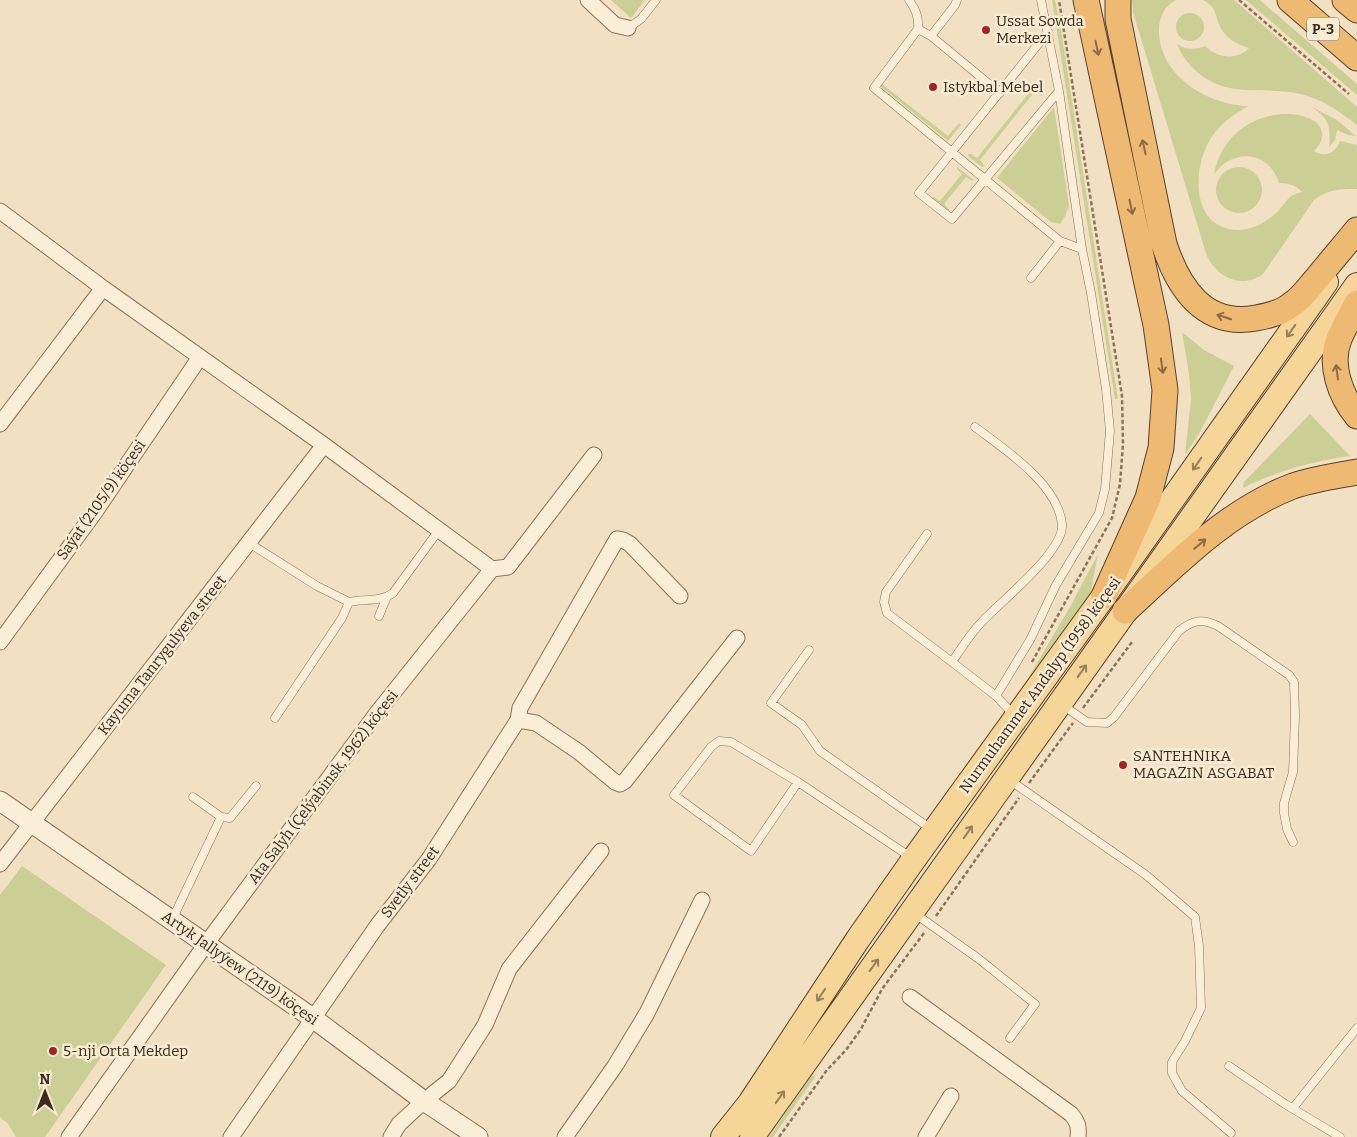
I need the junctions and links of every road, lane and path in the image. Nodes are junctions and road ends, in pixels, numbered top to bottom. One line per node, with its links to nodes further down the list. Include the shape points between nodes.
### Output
1 (588, 0): 14 (street, via 615,25)
2 (656, 0): 14 (lane, via 641,19)
3 (909, 0): 16 (lane, via 919,20)
4 (957, 0): 18 (lane)
5 (1041, 0): 17 (lane)
6 (1059, 0): 55 (path, via 1122,396 1124,444 1112,518)
7 (1086, 0): 45 (highway, one-way to 45, via 1156,325 1165,390 1161,448 1148,498)
8 (1118, 0): 26 (highway, one-way to 8, via 1300,299 1281,312 1235,320 1214,314 1192,298 1178,278 1164,244 1118,20)
9 (1239, 0): 22 (path)
10 (1269, 0): 15 (highway, via 1287,16)
11 (1290, 0): 15 (highway, P-3)
12 (1345, 0): 13 (highway, P-3)
13 (1357, 10)
14 (628, 28)
15 (1321, 28): 19 (highway, P-3)
16 (918, 29): 18 (lane); 23 (lane, via 874,88)
17 (1048, 32): 20 (lane); 21 (lane)
18 (930, 36): 21 (lane)
19 (1357, 58)
20 (1059, 91): 24 (lane); 28 (lane)
21 (1000, 93): 23 (lane)
22 (1349, 94)
23 (953, 151): 24 (lane); 24 (lane, via 919,193 952,219)
24 (985, 178): 27 (lane)
25 (0, 211): 31 (street)
26 (1357, 231): 45 (main road, Nurmuhammet Andalyp (1958) köçesi, one-way to 45, via 1330,276)
27 (1060, 240): 28 (lane); 29 (lane)
28 (1082, 249): 56 (lane, via 1106,389 1110,431 1105,489 1099,513)
29 (1031, 278)
30 (1357, 285): 48 (main road, Nurmuhammet Andalyp (1958) köçesi)
31 (103, 288): 33 (street); 35 (street)
32 (1357, 303): 34 (highway, one-way to 32, via 1338,380 1336,353 1339,339)
33 (200, 357): 37 (street); 51 (street, Saýat (2105/9) köçesi)
34 (1357, 416)
35 (0, 424)
36 (974, 427): 54 (lane, via 1022,462 1049,492 1060,513 1062,530 1038,569 978,626)
37 (324, 445): 40 (street); 42 (street, Kayuma Tanrygulyeva street)
38 (594, 455): 43 (street, Ata Salyh (Çelýabinsk, 1962) köçesi, via 508,567)
39 (1357, 472): 48 (highway, one-way to 39, via 1235,516 1294,486)
40 (440, 530): 43 (street); 46 (lane)
41 (927, 534): 54 (lane, via 886,592 884,602 887,613)
42 (249, 542): 47 (lane); 67 (street, Kayuma Tanrygulyeva street)
43 (492, 569): 76 (street, Ata Salyh (Çelýabinsk, 1962) köçesi, via 371,721)
44 (680, 596): 60 (street, Svetly street, via 630,544 617,539 520,708)
45 (1104, 596): 58 (main road, Nurmuhammet Andalyp (1958) köçesi)
46 (386, 599): 47 (lane); 49 (lane)
47 (349, 602): 59 (lane, via 342,618)
48 (1125, 611): 57 (main road, Nurmuhammet Andalyp (1958) köçesi, one-way to 48)
49 (379, 616)
50 (737, 638): 60 (street, via 620,784 536,723)
51 (0, 642)
52 (1132, 642): 57 (path)
53 (809, 650): 68 (lane, via 771,703 802,725 820,751)
54 (952, 662): 56 (lane)
55 (1031, 665)
56 (996, 696): 58 (lane)
57 (1068, 709): 62 (main road, Nurmuhammet Andalyp (1958) köçesi); 62 (path); 69 (lane, via 1087,722 1107,723 1179,631 1190,622 1201,620 1218,626 1289,675 1294,682 1293,772 1284,803 1286,829)
58 (1016, 717): 68 (main road, Nurmuhammet Andalyp (1958) köçesi)
59 (275, 718)
60 (518, 720): 78 (street, Svetly street, via 429,859 377,926)
61 (798, 782): 61 (lane, via 731,742 719,741 674,795 751,851); 71 (lane)
62 (1015, 784): 74 (main road, Nurmuhammet Andalyp (1958) köçesi, one-way to 62); 74 (path); 86 (lane, via 1146,875 1195,917 1201,1008 1172,1062 1172,1073 1182,1091)
63 (256, 786): 66 (lane, via 230,818)
64 (193, 797): 66 (lane)
65 (0, 801): 67 (street, Artyk Jallyýew (2119) köçesi)
66 (221, 818): 75 (lane)
67 (32, 823): 72 (street, Kayuma Tanrygulyeva street); 75 (street, Artyk Jallyýew (2119) köçesi)
68 (935, 831): 71 (main road, Nurmuhammet Andalyp (1958) köçesi)
69 (1293, 842)
70 (601, 851): 83 (street, via 509,969 485,1025 449,1081)
71 (914, 860): 92 (main road, Nurmuhammet Andalyp (1958) köçesi, one-way to 92, via 750,1103)
72 (0, 864)
73 (702, 900): 91 (street, via 647,1013 615,1066)
74 (922, 918): 80 (lane, via 1036,1004); 93 (main road, Nurmuhammet Andalyp (1958) köçesi, one-way to 74); 94 (path, via 861,1029)
75 (172, 920): 76 (street, Artyk Jallyýew (2119) köçesi)
76 (206, 944): 78 (street, Artyk Jallyýew (2119) köçesi); 87 (street, Ata Salyh (Çelýabinsk, 1962) köçesi)
77 (910, 997): 85 (street, via 1071,1114 1077,1121)
78 (314, 1019): 83 (street, Artyk Jallyýew (2119) köçesi); 88 (street, Svetly street)
79 (1357, 1028): 84 (lane)
80 (1010, 1038)
81 (1229, 1066): 84 (lane)
82 (951, 1096): 95 (street)
83 (424, 1101): 89 (street, via 399,1124); 90 (street, Artyk Jallyýew (2119) köçesi)
84 (1293, 1108): 96 (lane)
85 (1079, 1133)
86 (1231, 1133)
87 (69, 1137)
88 (231, 1137)
89 (391, 1137)
90 (478, 1137)
91 (565, 1137)
92 (723, 1137)
93 (752, 1137)
94 (779, 1137)
95 (926, 1137)
96 (1340, 1137)

